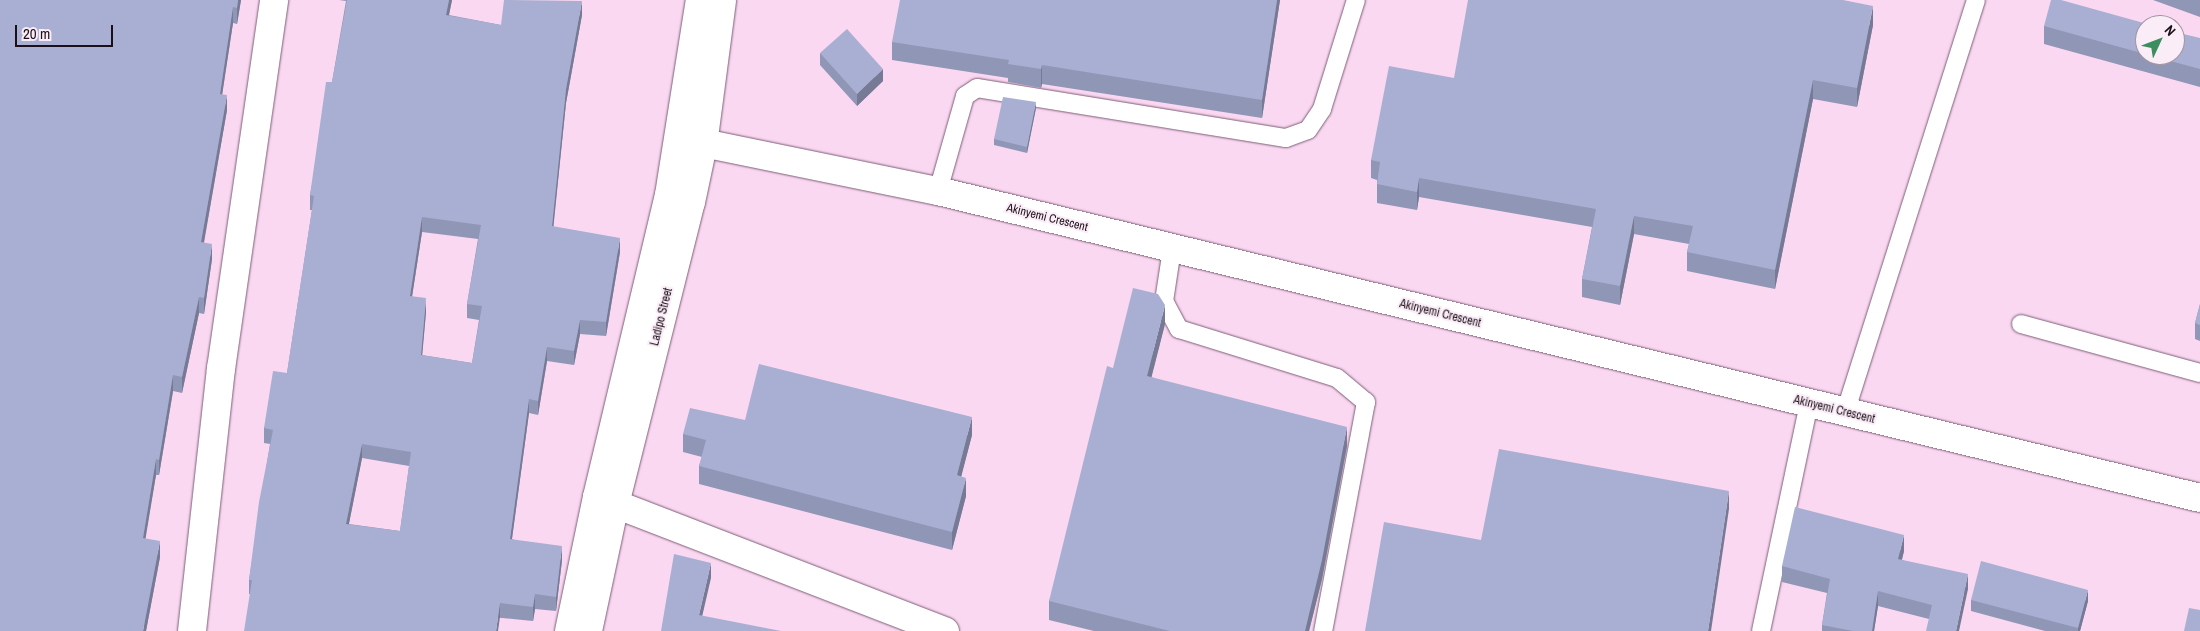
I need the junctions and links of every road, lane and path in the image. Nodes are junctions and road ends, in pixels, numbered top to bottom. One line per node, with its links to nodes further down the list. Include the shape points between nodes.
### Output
1 (274, 0): 15 (street, via 221,369)
2 (700, 0): 6 (street, Ladipo Street)
3 (722, 0): 6 (street, Ladipo Street)
4 (1356, 0): 7 (lane, via 1322,109 1308,130 1286,138 977,88 965,96)
5 (1976, 0): 12 (lane)
6 (691, 142): 7 (street, Akinyemi Crescent); 14 (street, Ladipo Street, via 669,195)
7 (938, 191): 8 (street, Akinyemi Crescent)
8 (1172, 249): 11 (street, Akinyemi Crescent); 19 (lane, via 1164,301 1179,329 1337,378 1366,402)
9 (2021, 324): 10 (lane)
10 (2200, 373)
11 (1809, 404): 12 (street, Akinyemi Crescent); 20 (lane)
12 (1845, 413): 13 (street, Akinyemi Crescent)
13 (2200, 498)
14 (606, 501): 16 (street, Ladipo Street); 17 (street, Ladipo Street); 18 (street)
15 (192, 631)
16 (569, 631)
17 (588, 631)
18 (944, 631)
19 (1323, 631)
20 (1761, 631)

